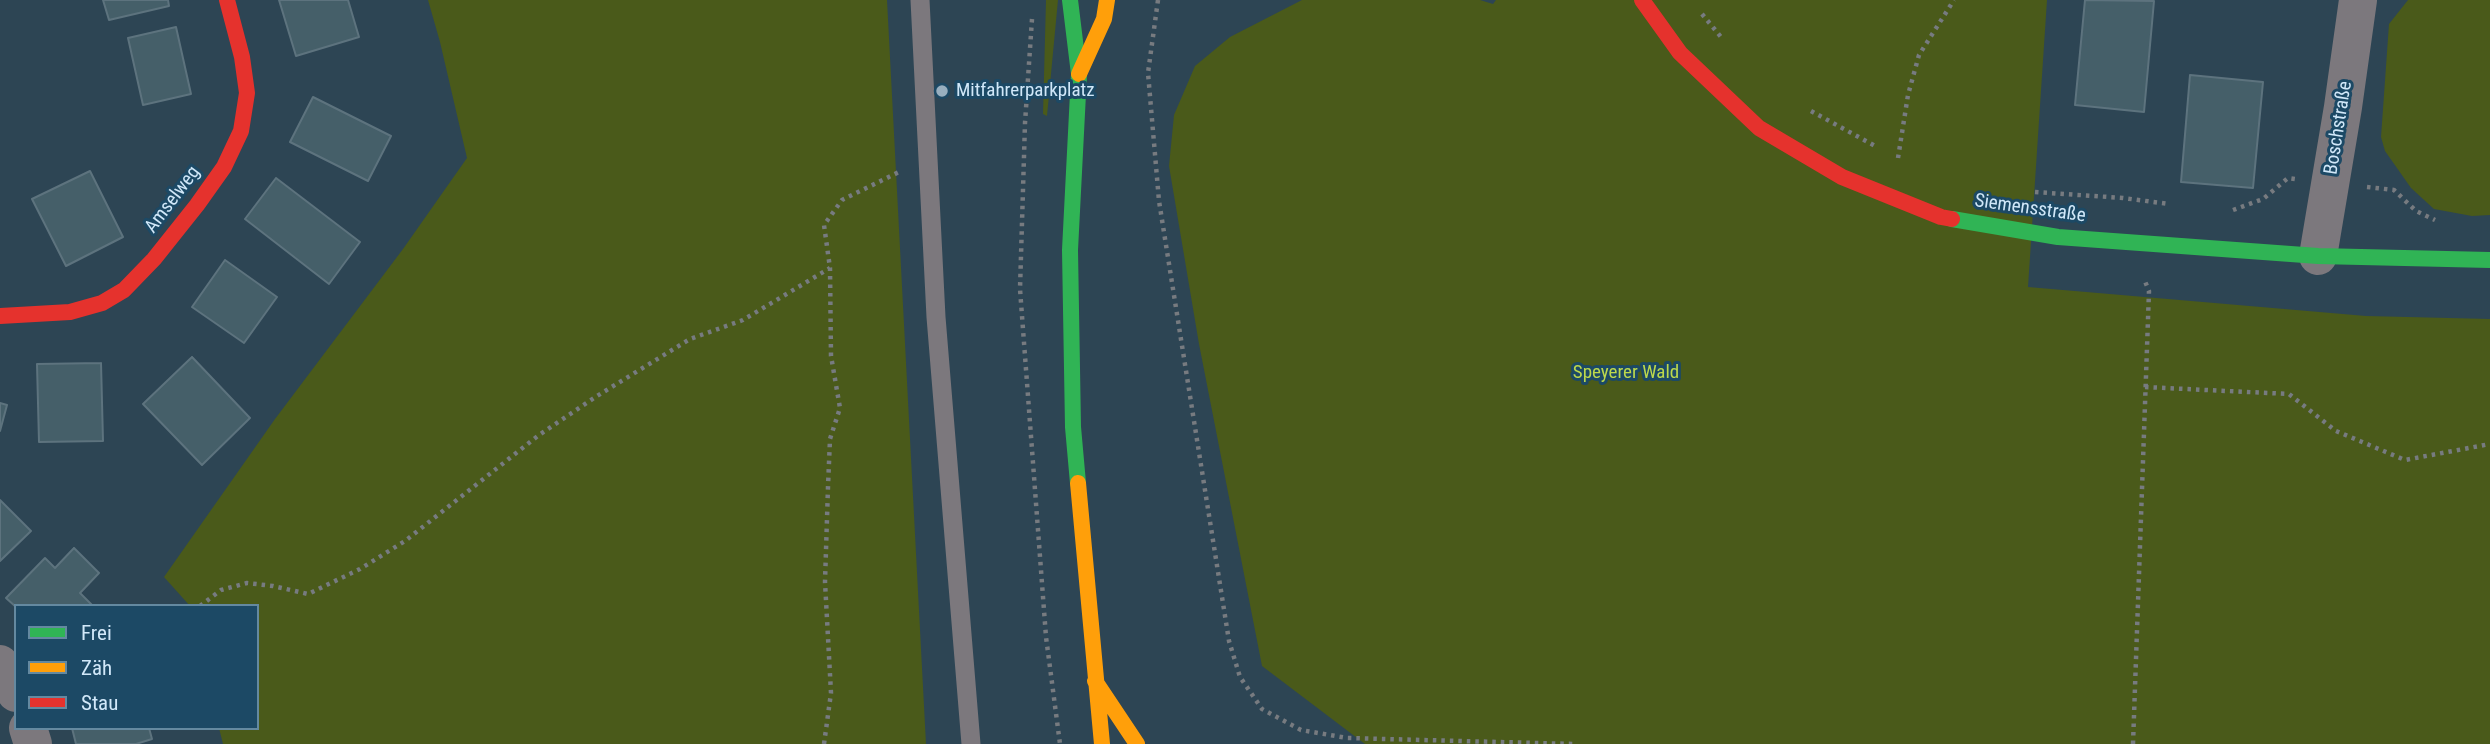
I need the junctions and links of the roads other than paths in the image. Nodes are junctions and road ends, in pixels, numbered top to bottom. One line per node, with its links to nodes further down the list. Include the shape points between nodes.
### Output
1 (227, 0): 10 (main road, Amselweg, via 247,93 241,131 198,205 124,290 102,303 70,312)
2 (920, 0): 14 (lane, via 936,317)
3 (1070, 0): 7 (main road)
4 (1107, 0): 7 (main road, via 1104,19)
5 (1642, 0): 8 (main road, Siemensstraße, via 1680,53 1759,128 1842,177 1941,217 2058,237)
6 (2358, 0): 8 (street, Boschstraße)
7 (1079, 74): 12 (main road, via 1070,250 1073,427)
8 (2318, 256): 9 (main road, Siemensstraße)
9 (2490, 260)
10 (0, 316)
11 (0, 664): 13 (street)
12 (1095, 681): 15 (main road); 16 (main road)
13 (14, 689)
14 (971, 744)
15 (1102, 744)
16 (1137, 744)

